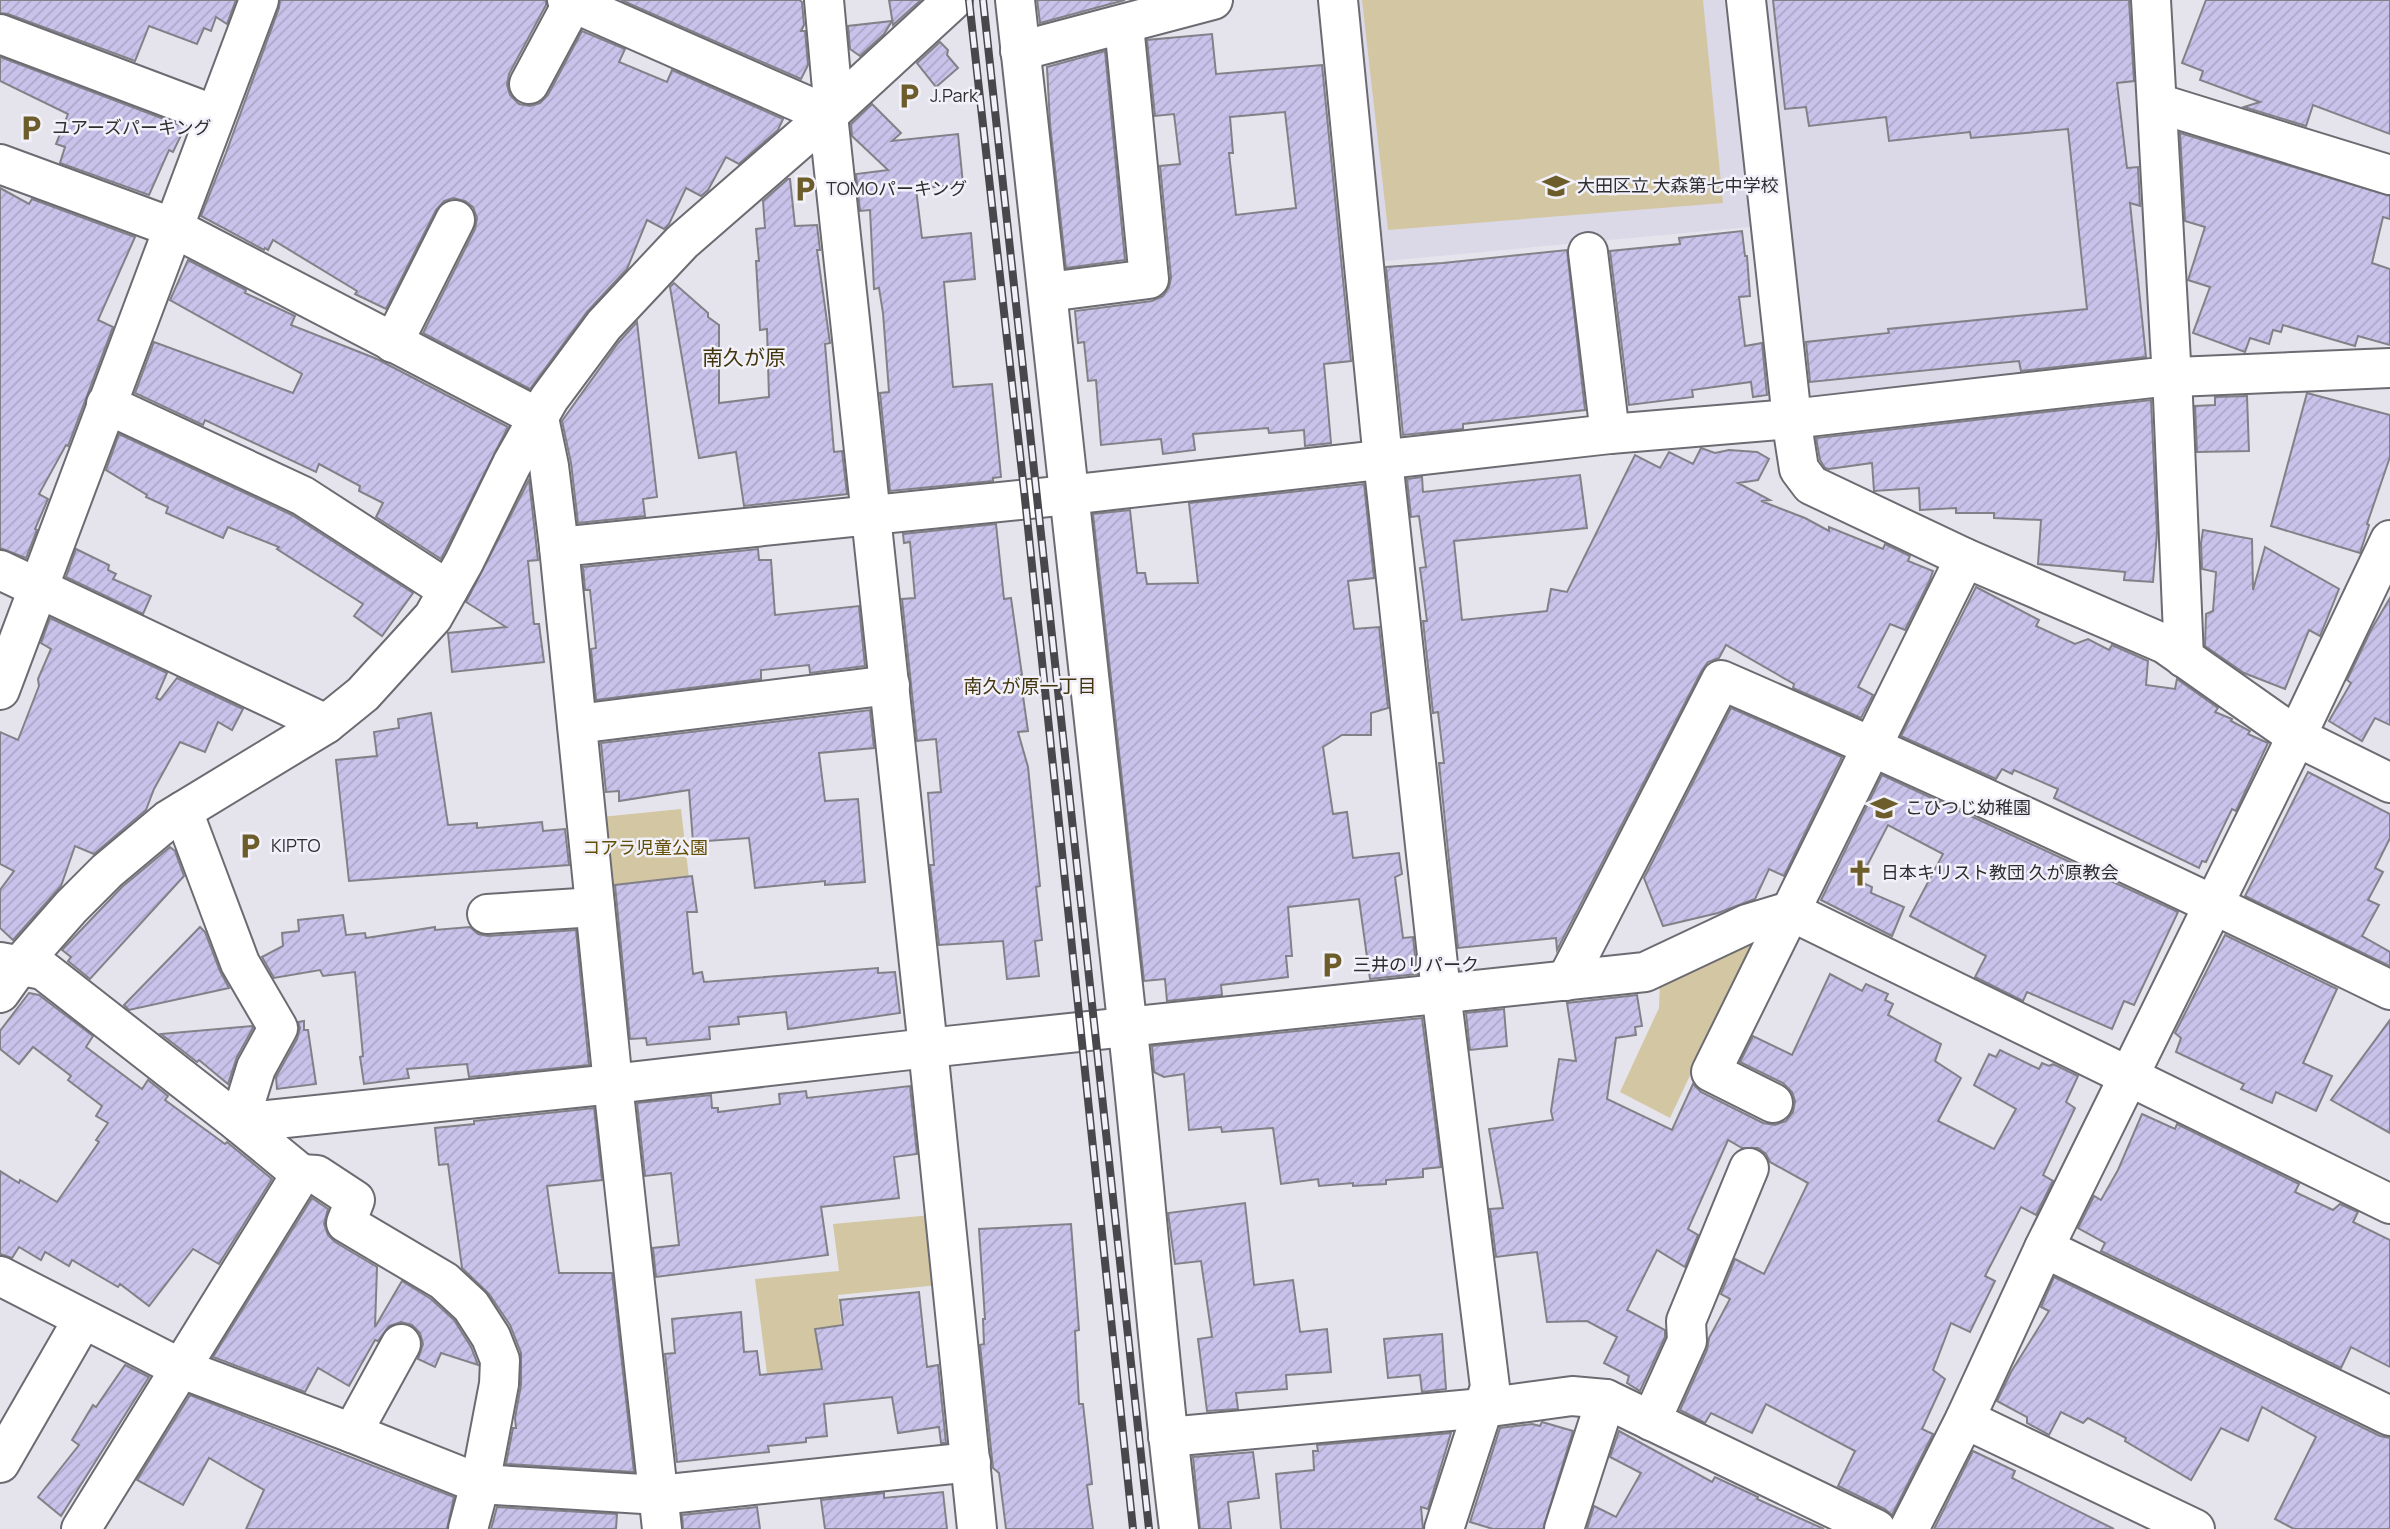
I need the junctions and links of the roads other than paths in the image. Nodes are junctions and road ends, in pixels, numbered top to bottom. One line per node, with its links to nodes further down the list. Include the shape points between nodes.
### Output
1 (259, 0): 15 (street)
2 (824, 0): 16 (street, via 832,89)
3 (953, 0): 16 (street)
4 (1014, 0): 12 (street)
5 (1213, 0): 10 (street)
6 (1338, 0): 30 (street)
7 (1746, 0): 28 (street)
8 (2151, 0): 14 (street)
9 (570, 1): 13 (street); 16 (street)
10 (1124, 24): 12 (street); 22 (street, via 1149,279)
11 (0, 34): 15 (street)
12 (1020, 51): 22 (street)
13 (529, 85)
14 (2157, 103): 18 (street); 25 (street)
15 (215, 115): 20 (street)
16 (828, 115): 27 (street, via 682,242 604,325); 32 (street)
17 (0, 164): 20 (street)
18 (2390, 175)
19 (455, 220): 23 (street)
20 (174, 228): 23 (street); 26 (street)
21 (1588, 252): 29 (street)
22 (1048, 292): 31 (street)
23 (393, 343): 27 (street)
24 (2390, 368): 25 (street)
25 (2172, 376): 28 (street); 39 (street)
26 (106, 404): 37 (street); 38 (street, via 303,496)
27 (539, 418): 33 (street); 38 (street)
28 (1791, 419): 29 (street); 35 (street, via 1798,469 1811,485)
29 (1610, 434): 30 (street)
30 (1383, 460): 31 (street); 55 (street)
31 (1068, 495): 32 (street); 56 (street)
32 (871, 515): 33 (street); 40 (street)
33 (559, 547): 43 (street)
34 (2388, 551): 44 (street)
35 (1965, 558): 39 (street, via 2165,644); 45 (street)
36 (0, 570): 37 (street)
37 (38, 589): 41 (street); 42 (street)
38 (448, 590): 42 (street, via 433,617 363,694)
39 (2184, 658): 44 (street)
40 (890, 685): 43 (street); 57 (street)
41 (0, 690)
42 (326, 724): 47 (street)
43 (577, 724): 49 (street)
44 (2297, 737): 46 (street); 48 (street)
45 (1872, 746): 48 (street); 50 (street); 53 (street, via 1721,680)
46 (2390, 783)
47 (183, 811): 52 (street, via 107,871); 61 (street, via 240,964 278,1028 256,1068)
48 (2214, 904): 54 (street); 58 (street)
49 (595, 907): 51 (street); 59 (street)
50 (1790, 911): 53 (street, via 1747,924 1645,972); 58 (street); 60 (street, via 1711,1072)
51 (487, 914)
52 (7, 973): 61 (street, via 43,970)
53 (1566, 981): 55 (street)
54 (2390, 990)
55 (1441, 992): 56 (street); 71 (street, via 1490,1387)
56 (1128, 1026): 57 (street); 76 (street)
57 (928, 1048): 59 (street); 77 (street)
58 (2130, 1076): 64 (street); 65 (street)
59 (613, 1084): 61 (street); 80 (street)
60 (1773, 1103)
61 (239, 1123): 63 (street)
62 (1749, 1168): 74 (street, via 1686,1321 1687,1341)
63 (301, 1174): 69 (street); 79 (street, via 317,1174 355,1200 346,1223 444,1280 471,1306 491,1338 500,1360 499,1384)
64 (2390, 1204)
65 (2044, 1248): 72 (street); 73 (street)
66 (0, 1276): 67 (street)
67 (83, 1320): 69 (street); 78 (street)
68 (401, 1344): 75 (street)
69 (182, 1369): 75 (street); 81 (street)
70 (1606, 1399): 71 (street, via 1572,1396); 74 (street); 86 (street)
71 (1483, 1408): 76 (street); 85 (street)
72 (2390, 1416)
73 (1965, 1419): 88 (street); 89 (street)
74 (1651, 1421): 87 (street)
75 (352, 1433): 79 (street)
76 (1167, 1437): 84 (street)
77 (971, 1462): 80 (street); 83 (street)
78 (0, 1463)
79 (480, 1484): 80 (street); 82 (street)
80 (660, 1512)
81 (82, 1529)
82 (468, 1529)
83 (977, 1529)
84 (1179, 1529)
85 (1444, 1529)
86 (1563, 1529)
87 (1876, 1529)
88 (1909, 1529)
89 (2195, 1529)

